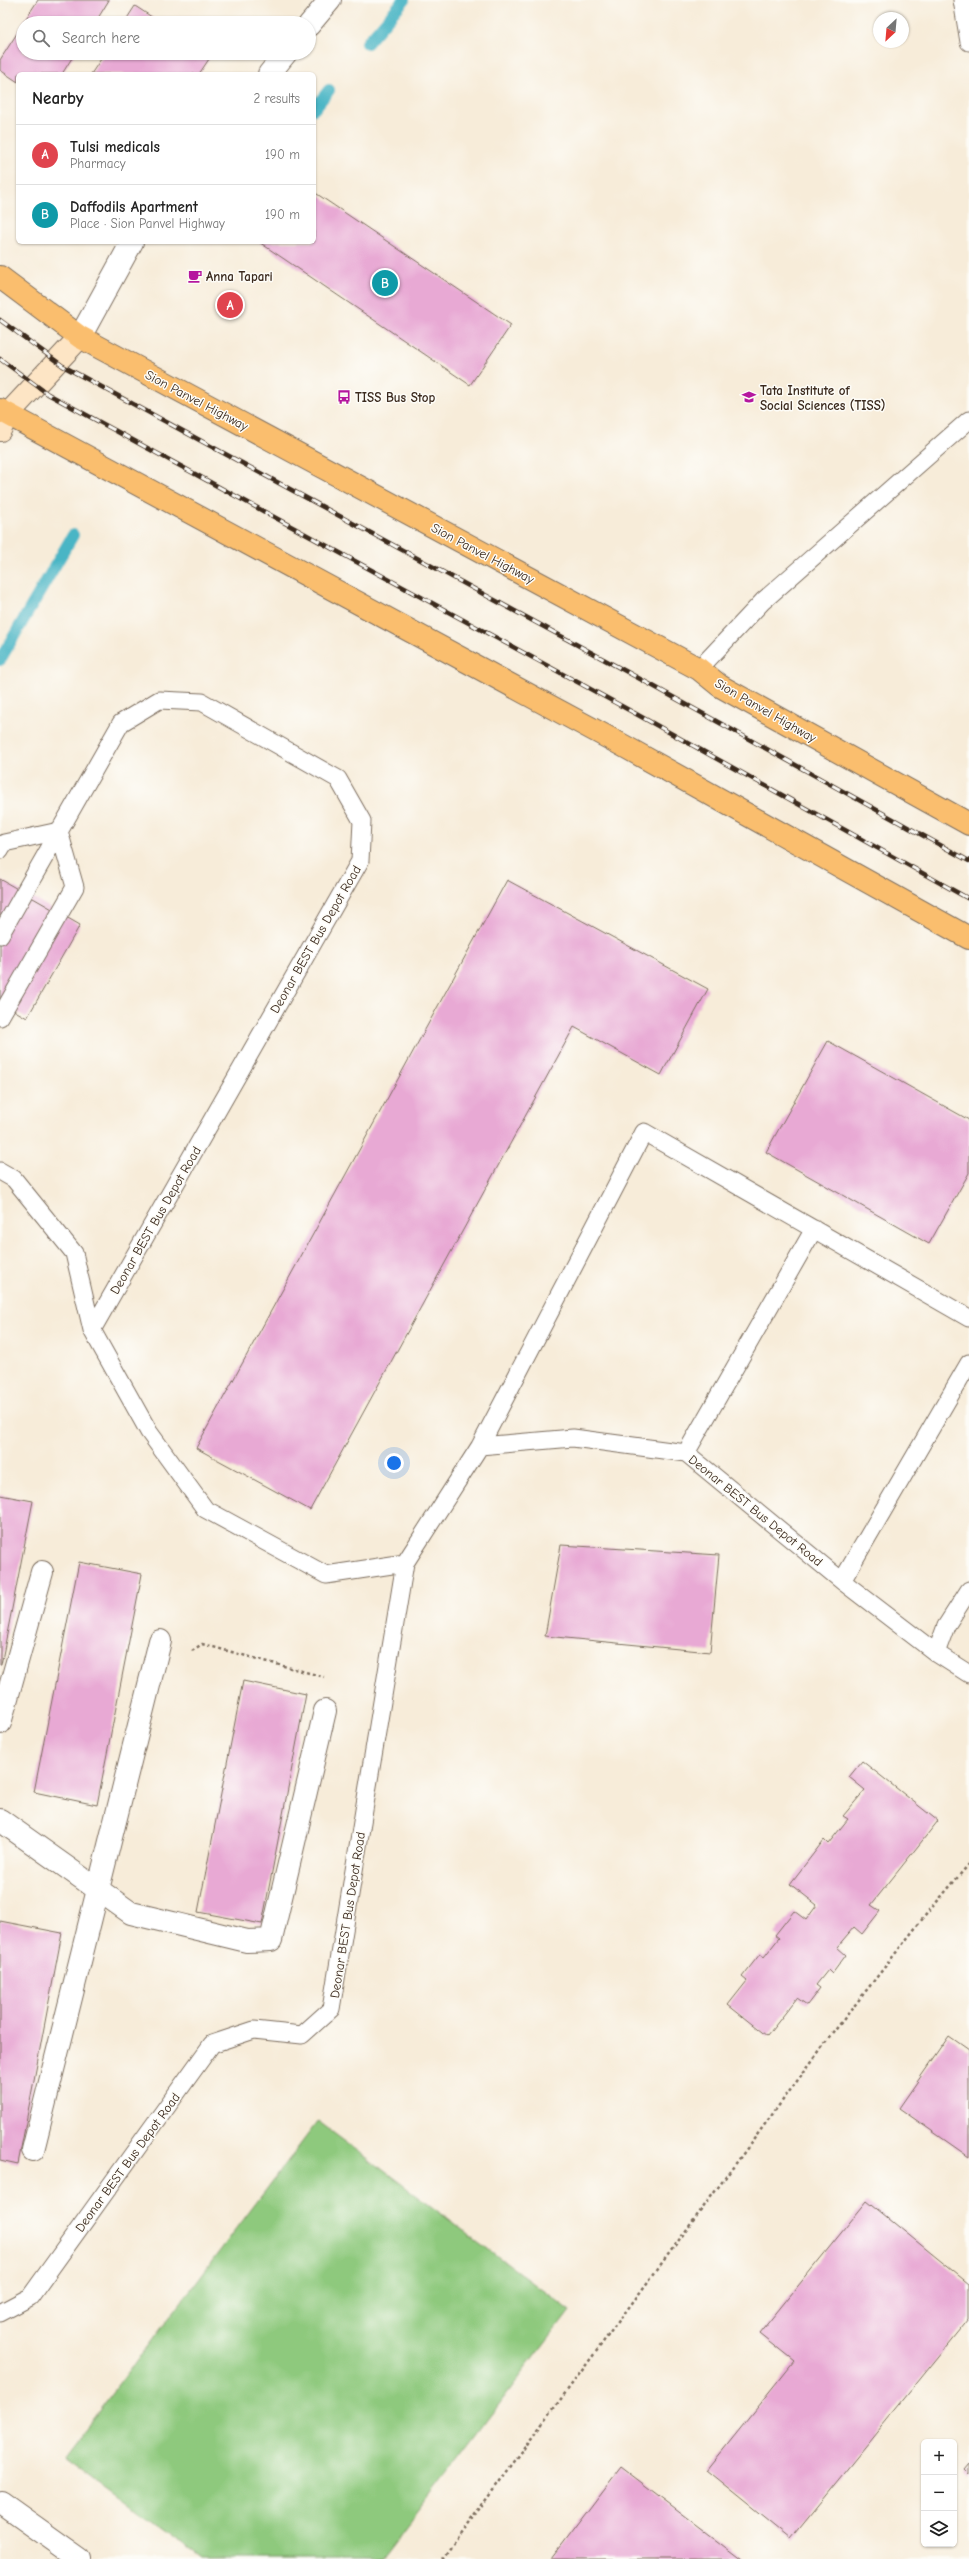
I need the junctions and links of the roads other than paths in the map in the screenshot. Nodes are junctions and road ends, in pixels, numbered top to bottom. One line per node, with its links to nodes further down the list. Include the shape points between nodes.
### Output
1 (330, 0): 3 (street)
2 (962, 0): 4 (lane)
3 (316, 17)
4 (969, 42)
5 (280, 60): 6 (street)
6 (271, 72)
7 (131, 244): 9 (street)
8 (0, 277): 9 (highway, Sion Panvel Highway)
9 (80, 337): 10 (main road); 12 (highway, Sion Panvel Highway)
10 (3, 418): 17 (highway, via 622,745)
11 (969, 420): 12 (lane, via 763,600)
12 (699, 669): 13 (highway, Sion Panvel Highway, via 720,686)
13 (969, 824)
14 (59, 832): 15 (lane, via 4,843); 16 (lane, Deonar BEST Bus Depot Road); 18 (lane, via 74,887); 22 (lane, Deonar BEST Bus Depot Road, via 121,723 159,700 202,702 338,779 362,821 360,861)
15 (0, 850)
16 (0, 935)
17 (969, 938)
18 (0, 1017)
19 (0, 1171): 22 (lane, via 14,1179 74,1254)
20 (814, 1229): 21 (lane); 24 (lane, via 644,1132); 25 (lane)
21 (969, 1318)
22 (92, 1330): 26 (lane, via 149,1432 205,1509 326,1575)
23 (969, 1362): 28 (lane)
24 (480, 1446): 25 (lane, Deonar BEST Bus Depot Road, via 573,1438); 26 (lane, Deonar BEST Bus Depot Road)
25 (686, 1453): 28 (lane, Deonar BEST Bus Depot Road)
26 (405, 1563): 38 (lane, Deonar BEST Bus Depot Road, via 331,2009 302,2035 254,2030 212,2044 30,2297)
27 (42, 1572): 34 (street)
28 (842, 1581): 31 (lane, Deonar BEST Bus Depot Road)
29 (969, 1590): 31 (lane, via 946,1626)
30 (160, 1641): 36 (street)
31 (936, 1653): 32 (lane, Deonar BEST Bus Depot Road)
32 (969, 1674)
33 (325, 1711): 36 (street, via 271,1940 247,1941 132,1912)
34 (0, 1723)
35 (0, 1820): 36 (street)
36 (99, 1888): 37 (street)
37 (34, 2150)
38 (0, 2313)
39 (0, 2502): 40 (street)
40 (80, 2559)

